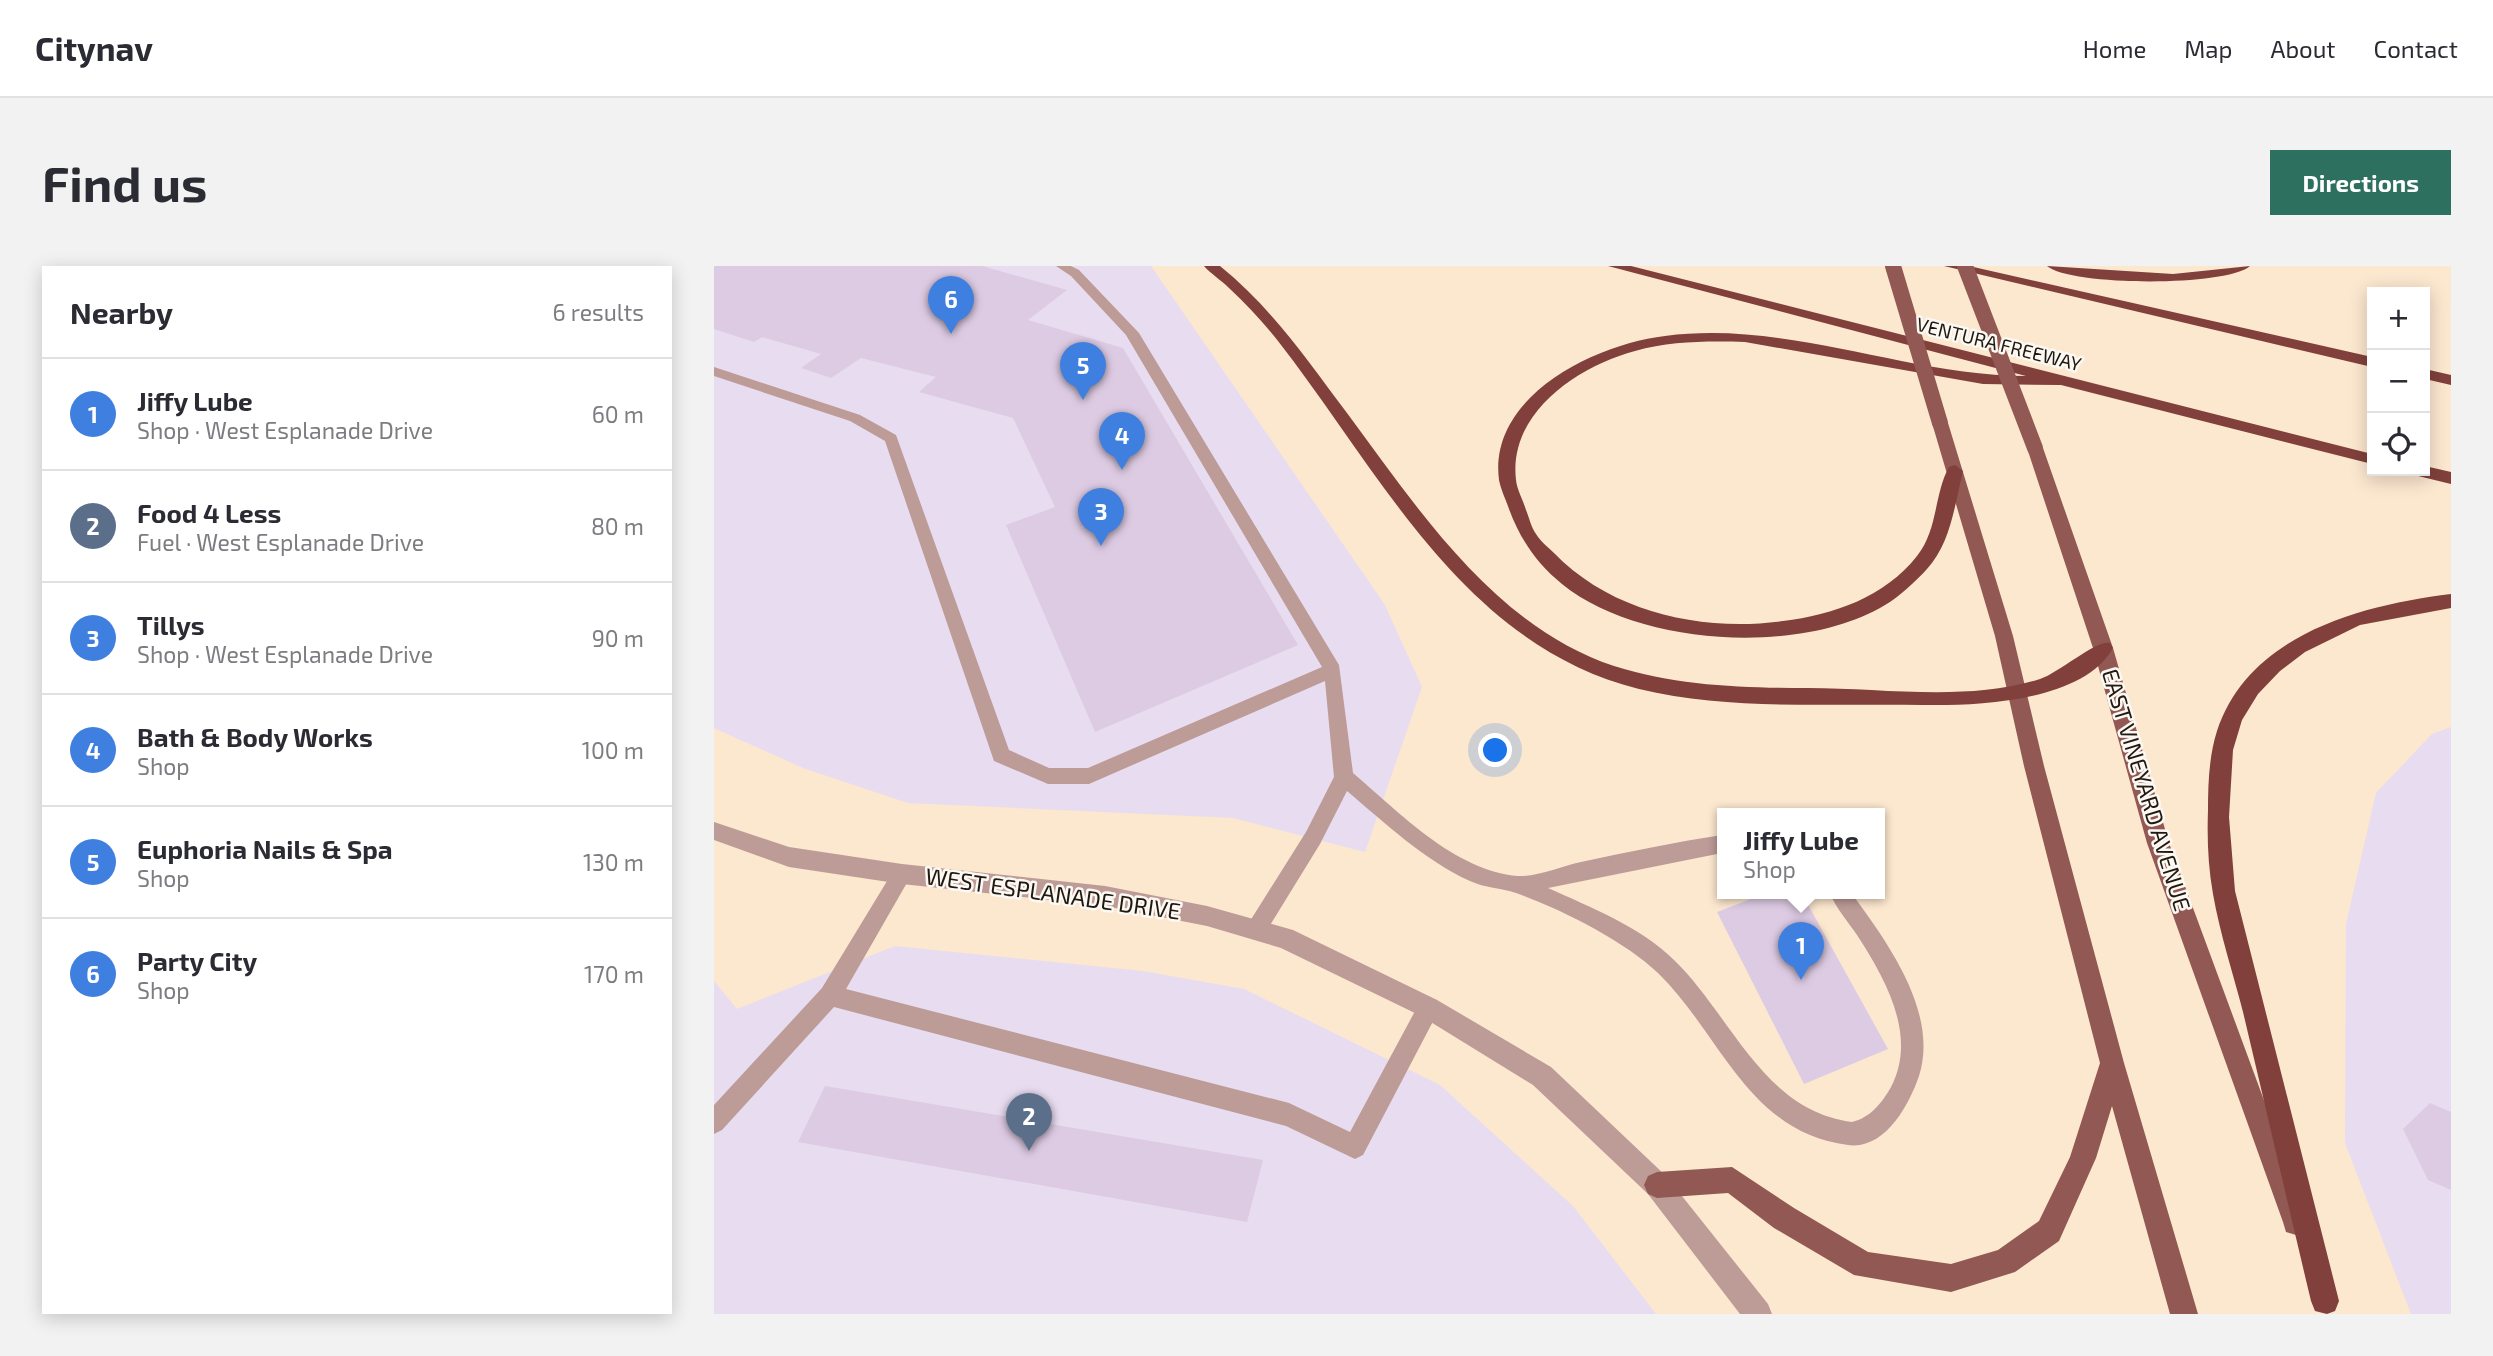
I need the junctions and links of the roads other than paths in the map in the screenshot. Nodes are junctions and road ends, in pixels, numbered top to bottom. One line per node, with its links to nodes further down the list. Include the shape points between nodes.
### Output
1 (1062, 266): 20 (lane, via 1132,333)
2 (1211, 266): 21 (highway, via 1274,324 1452,560 1504,612 1543,641 1619,675 1726,694)
3 (1615, 266): 13 (highway, VENTURA FREEWAY)
4 (1893, 266): 15 (main road, bridge)
5 (1951, 266): 9 (highway)
6 (1965, 266): 19 (main road, EAST VINEYARD AVENUE, bridge, via 2035,448)
7 (2054, 266): 8 (highway, via 2152,279 2216,275)
8 (2243, 266)
9 (2367, 361)
10 (714, 371): 20 (lane, via 855,418 891,438 1001,755 1048,776 1089,776)
11 (2430, 375): 12 (highway)
12 (2451, 380)
13 (2057, 381): 14 (highway, VENTURA FREEWAY); 15 (highway, via 1983,379 1736,337 1645,343 1585,364 1539,398 1515,435 1507,477 1515,513 1536,547 1591,593 1668,623 1751,634 1832,622 1896,590 1934,544)
14 (2367, 458)
15 (1955, 471): 21 (main road)
16 (2430, 473): 17 (highway)
17 (2451, 478)
18 (2451, 601): 34 (highway, via 2406,605 2364,616 2319,635 2262,673 2231,720 2218,784 2221,875)
19 (2103, 648): 21 (highway, via 2070,674); 34 (main road, EAST VINEYARD AVENUE, via 2158,843)
20 (1333, 670): 22 (lane)
21 (2018, 693): 31 (main road)
22 (1344, 777): 26 (lane, via 1415,836 1477,875); 28 (lane, via 1313,838)
23 (714, 831): 25 (street, WEST ESPLANADE DRIVE, via 789,857)
24 (1717, 845): 26 (lane)
25 (902, 874): 28 (street, WEST ESPLANADE DRIVE, via 1105,896); 29 (lane)
26 (1520, 885): 27 (lane, via 1618,934 1664,964 1751,1077 1816,1126 1852,1134 1880,1121 1904,1091 1912,1059 1910,1021 1885,963)
27 (1843, 899)
28 (1256, 928): 30 (street, WEST ESPLANADE DRIVE)
29 (830, 995): 30 (lane, via 1289,1115 1355,1147); 32 (lane)
30 (1429, 1008): 33 (street, WEST ESPLANADE DRIVE, via 1542,1076)
31 (2112, 1063): 33 (main road, via 2083,1158 2049,1231 2005,1262 1951,1278 1864,1265 1784,1218 1732,1180); 36 (main road)
32 (714, 1122)
33 (1657, 1185): 35 (street, WEST ESPLANADE DRIVE)
34 (2327, 1308)
35 (1758, 1314)
36 (2185, 1314)

